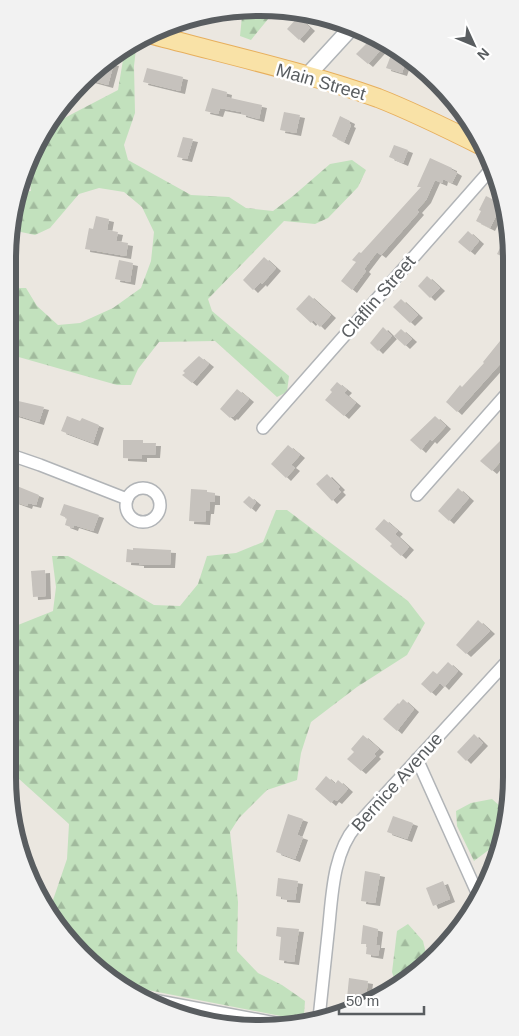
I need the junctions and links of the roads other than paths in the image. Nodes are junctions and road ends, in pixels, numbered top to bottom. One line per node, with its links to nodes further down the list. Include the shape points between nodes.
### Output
1 (347, 33): 3 (street)
2 (161, 37): 3 (main road, Main Street)
3 (307, 76): 4 (main road, Main Street, via 386,102)
4 (472, 141)
5 (487, 174): 7 (street, Claflin Street)
6 (503, 398): 9 (street)
7 (264, 428)
8 (16, 457): 10 (street)
9 (417, 495)
10 (127, 499)
11 (503, 666): 12 (street, Bernice Avenue)
12 (417, 759): 13 (street); 15 (street, Bernice Avenue, via 350,833 342,848 333,890)
13 (475, 889)
14 (172, 1003): 16 (street)
15 (319, 1012)
16 (260, 1020)

